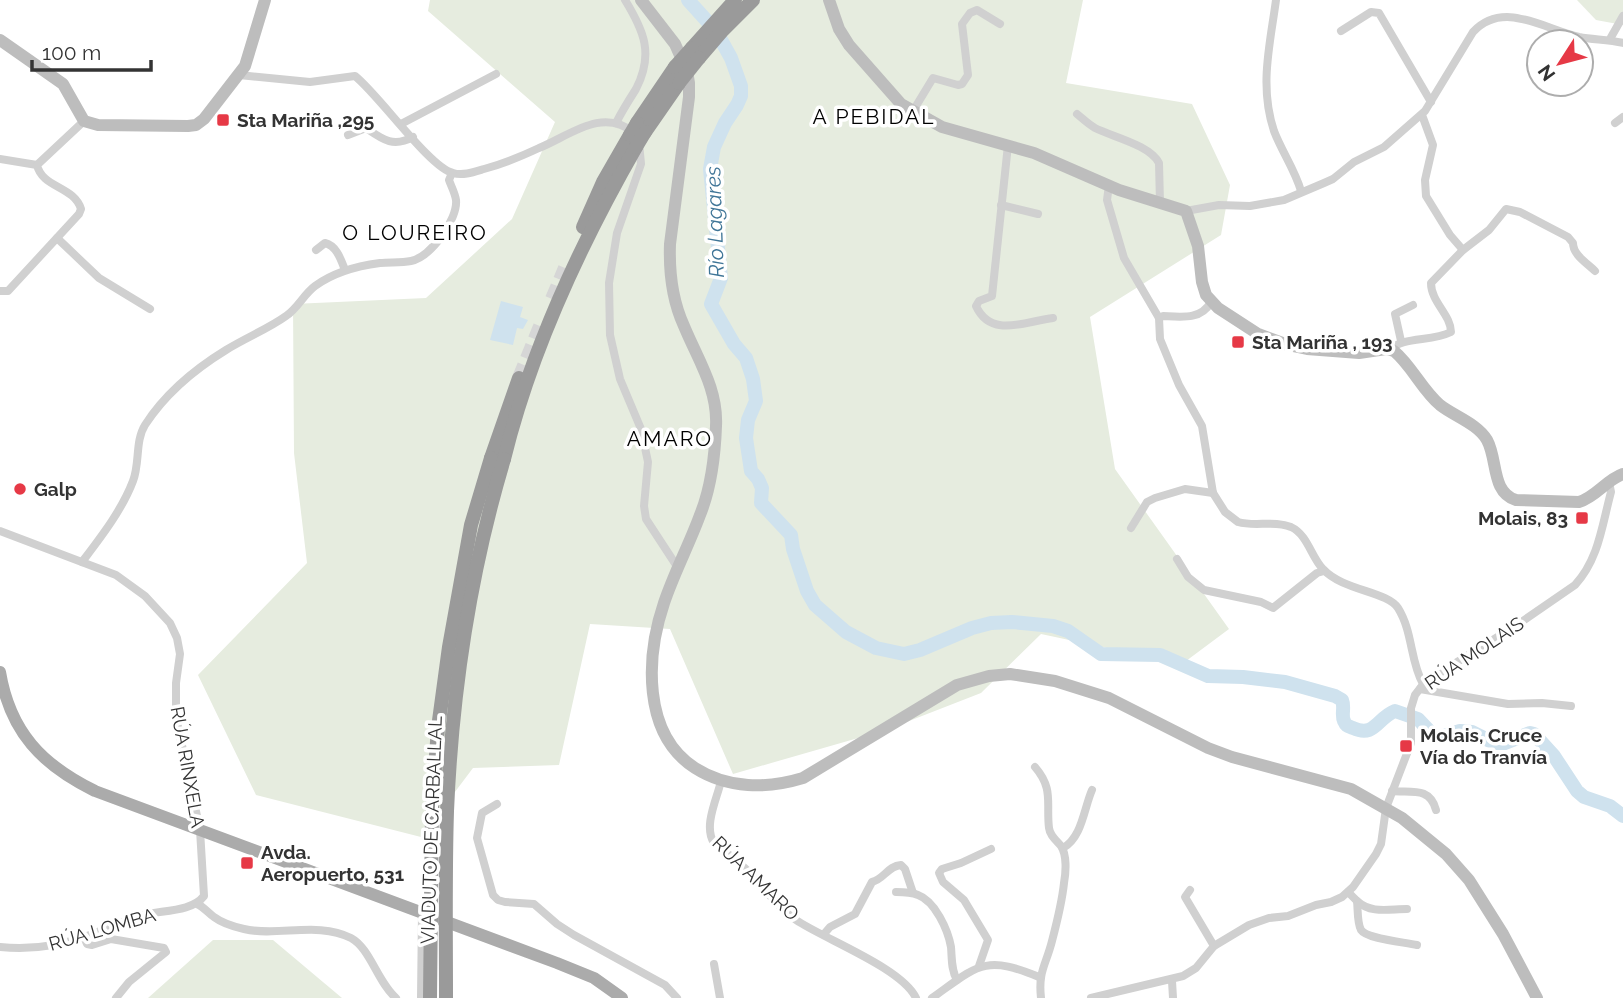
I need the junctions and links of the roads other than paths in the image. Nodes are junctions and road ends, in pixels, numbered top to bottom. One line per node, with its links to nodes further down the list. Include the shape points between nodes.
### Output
1 (265, 0): 15 (main road)
2 (625, 0): 24 (street, via 643,34 646,60)
3 (641, 0): 60 (main road, via 675,44 687,71 689,97 669,267 675,302 708,377 716,410 708,487)
4 (735, 0): 24 (highway, bridge, via 676,67)
5 (752, 0): 24 (highway, bridge)
6 (830, 0): 17 (main road, via 849,45 894,98)
7 (1276, 0): 32 (street, via 1265,90 1275,133)
8 (1623, 16): 11 (street)
9 (1000, 24): 17 (street, via 978,10 964,19 966,80 958,85 933,78)
10 (1341, 31): 16 (street, via 1371,12 1378,13)
11 (1610, 39): 13 (street); 16 (street, via 1582,37 1523,16 1494,15 1482,20)
12 (0, 40): 21 (main road, via 63,84)
13 (1623, 43)
14 (496, 74): 23 (street)
15 (239, 75): 21 (main road, via 196,125); 23 (street, via 310,82 355,76)
16 (1431, 102): 19 (street)
17 (913, 111): 27 (main road, via 942,127)
18 (1077, 114): 33 (street, via 1096,129 1157,158)
19 (1422, 115): 32 (street, via 1384,147 1333,179); 39 (street, via 1433,145 1426,196)
20 (1623, 117): 22 (street)
21 (84, 121): 29 (street)
22 (1615, 123)
23 (401, 124): 26 (street)
24 (631, 131): 30 (street, via 601,122 589,124 492,167); 40 (highway, via 603,181); 52 (highway, via 548,324); 60 (street, via 642,155 617,233 609,283 610,335 648,462 646,519)
25 (348, 135): 26 (street, via 366,128 384,141 404,142)
26 (413, 137): 30 (street, via 432,160)
27 (1008, 145): 31 (main road); 34 (street)
28 (0, 159): 29 (street)
29 (37, 164): 37 (street, via 43,178 69,192 80,205 79,214)
30 (452, 173): 41 (street, via 454,214 427,253 414,261)
31 (1109, 186): 33 (main road); 48 (street, via 1107,200 1124,258)
32 (1301, 191): 35 (street, via 1284,200 1250,206)
33 (1160, 203): 35 (main road)
34 (1001, 205): 36 (street); 47 (street, via 992,296 976,306 992,324 1023,325)
35 (1186, 211): 44 (main road)
36 (1038, 214)
37 (57, 238): 43 (street, via 8,290); 46 (street, via 99,278)
38 (316, 250): 41 (street, via 330,244)
39 (1463, 250): 42 (street, via 1489,230 1502,211 1511,209 1568,237 1577,255); 49 (street, via 1431,283 1451,332 1431,340)
40 (565, 268)
41 (345, 270): 59 (street, via 312,288 289,315 226,350 176,387 140,435 133,483)
42 (1595, 271)
43 (0, 291)
44 (1211, 302): 48 (street, via 1196,316); 50 (main road, via 1258,334 1288,345 1359,353)
45 (1413, 305): 49 (street, via 1395,314)
46 (150, 309)
47 (1053, 318)
48 (1159, 318): 55 (street, via 1160,339 1202,426)
49 (1401, 341): 50 (street)
50 (1390, 350): 54 (main road, via 1433,398 1483,434 1498,483 1509,498 1579,502)
51 (519, 378): 52 (highway)
52 (498, 459): 98 (highway, VIADUTO DE CARBALLAL, bridge, via 471,525 438,728 432,810); 99 (highway, VIADUTO DE CARBALLAL, bridge, via 456,694 447,811)
53 (1623, 474): 54 (main road)
54 (1609, 481): 63 (street, RÚA MOLAIS, via 1611,492 1593,561 1583,577)
55 (1213, 493): 56 (street, via 1185,489 1155,498 1147,502); 61 (street, via 1238,522 1296,530)
56 (1131, 528)
57 (0, 530): 59 (street, RÚA RINXELA)
58 (1177, 559): 61 (street, via 1188,578 1204,590 1273,608)
59 (82, 562): 72 (street, RÚA RINXELA, via 116,575 145,596 170,623 177,638 176,718)
60 (678, 568): 66 (main road, via 660,616 654,708 678,753 693,767)
61 (1324, 571): 63 (street, via 1394,604 1406,627)
62 (0, 672): 72 (main road, via 19,728 51,764 95,791)
63 (1421, 687): 64 (street, via 1508,704); 68 (street, RÚA MOLAIS, via 1411,708 1408,752)
64 (1571, 706)
65 (1035, 767): 73 (street, via 1049,795 1051,834)
66 (721, 781): 70 (main road, via 759,786 803,778 957,685 1010,674 1055,681 1109,698 1208,748 1351,789); 83 (street, RÚA AMARO, via 710,837 752,874 784,911)
67 (1092, 790): 73 (street, via 1083,819)
68 (1392, 791): 70 (street, RÚA MOLAIS); 71 (street, via 1421,792 1433,800)
69 (497, 804): 101 (street, via 482,813 477,838 493,895 505,902 534,904 557,925 665,985)
70 (1386, 808): 77 (street, RÚA MOLAIS, via 1381,844); 108 (main road, via 1427,836 1469,880)
71 (1436, 810)
72 (200, 830): 80 (street, RÚA RINXELA, via 204,896); 82 (main road)
73 (1063, 848): 92 (street, via 1064,883 1052,943)
74 (991, 849): 91 (street, via 939,873 964,900 988,940)
75 (1190, 890): 87 (street, via 1185,897)
76 (896, 892): 78 (street)
77 (1348, 892): 79 (street); 87 (street, via 1331,902 1249,925)
78 (913, 893): 83 (street, via 905,869 896,866 872,882 852,917); 93 (street, via 929,903 944,926)
79 (1357, 901): 81 (street, via 1371,909); 86 (street, via 1363,932 1381,940)
80 (199, 902): 84 (street, RÚA LOMBA); 96 (street, via 218,920 244,929 296,929 352,939)
81 (1407, 909)
82 (422, 913): 97 (street); 100 (main road, via 594,978)
83 (824, 934): 103 (street, RÚA AMARO, via 902,980)
84 (83, 937): 89 (street, RÚA LOMBA); 95 (street, via 92,946 111,939 164,948 166,952)
85 (0, 939): 89 (street)
86 (1417, 945)
87 (1214, 946): 94 (street, via 1190,972)
88 (0, 947): 89 (street, RÚA LOMBA)
89 (17, 949)
90 (714, 964): 102 (street)
91 (979, 966): 92 (street, via 1014,967); 93 (street)
92 (1039, 977): 105 (street)
93 (957, 980): 104 (street)
94 (1172, 981): 106 (street); 107 (street)
95 (116, 998)
96 (396, 998)
97 (421, 998)
98 (430, 998)
99 (446, 998)
100 (622, 998)
101 (677, 998)
102 (720, 998)
103 (916, 998)
104 (932, 998)
105 (1041, 998)
106 (1091, 998)
107 (1172, 998)
108 (1536, 998)

